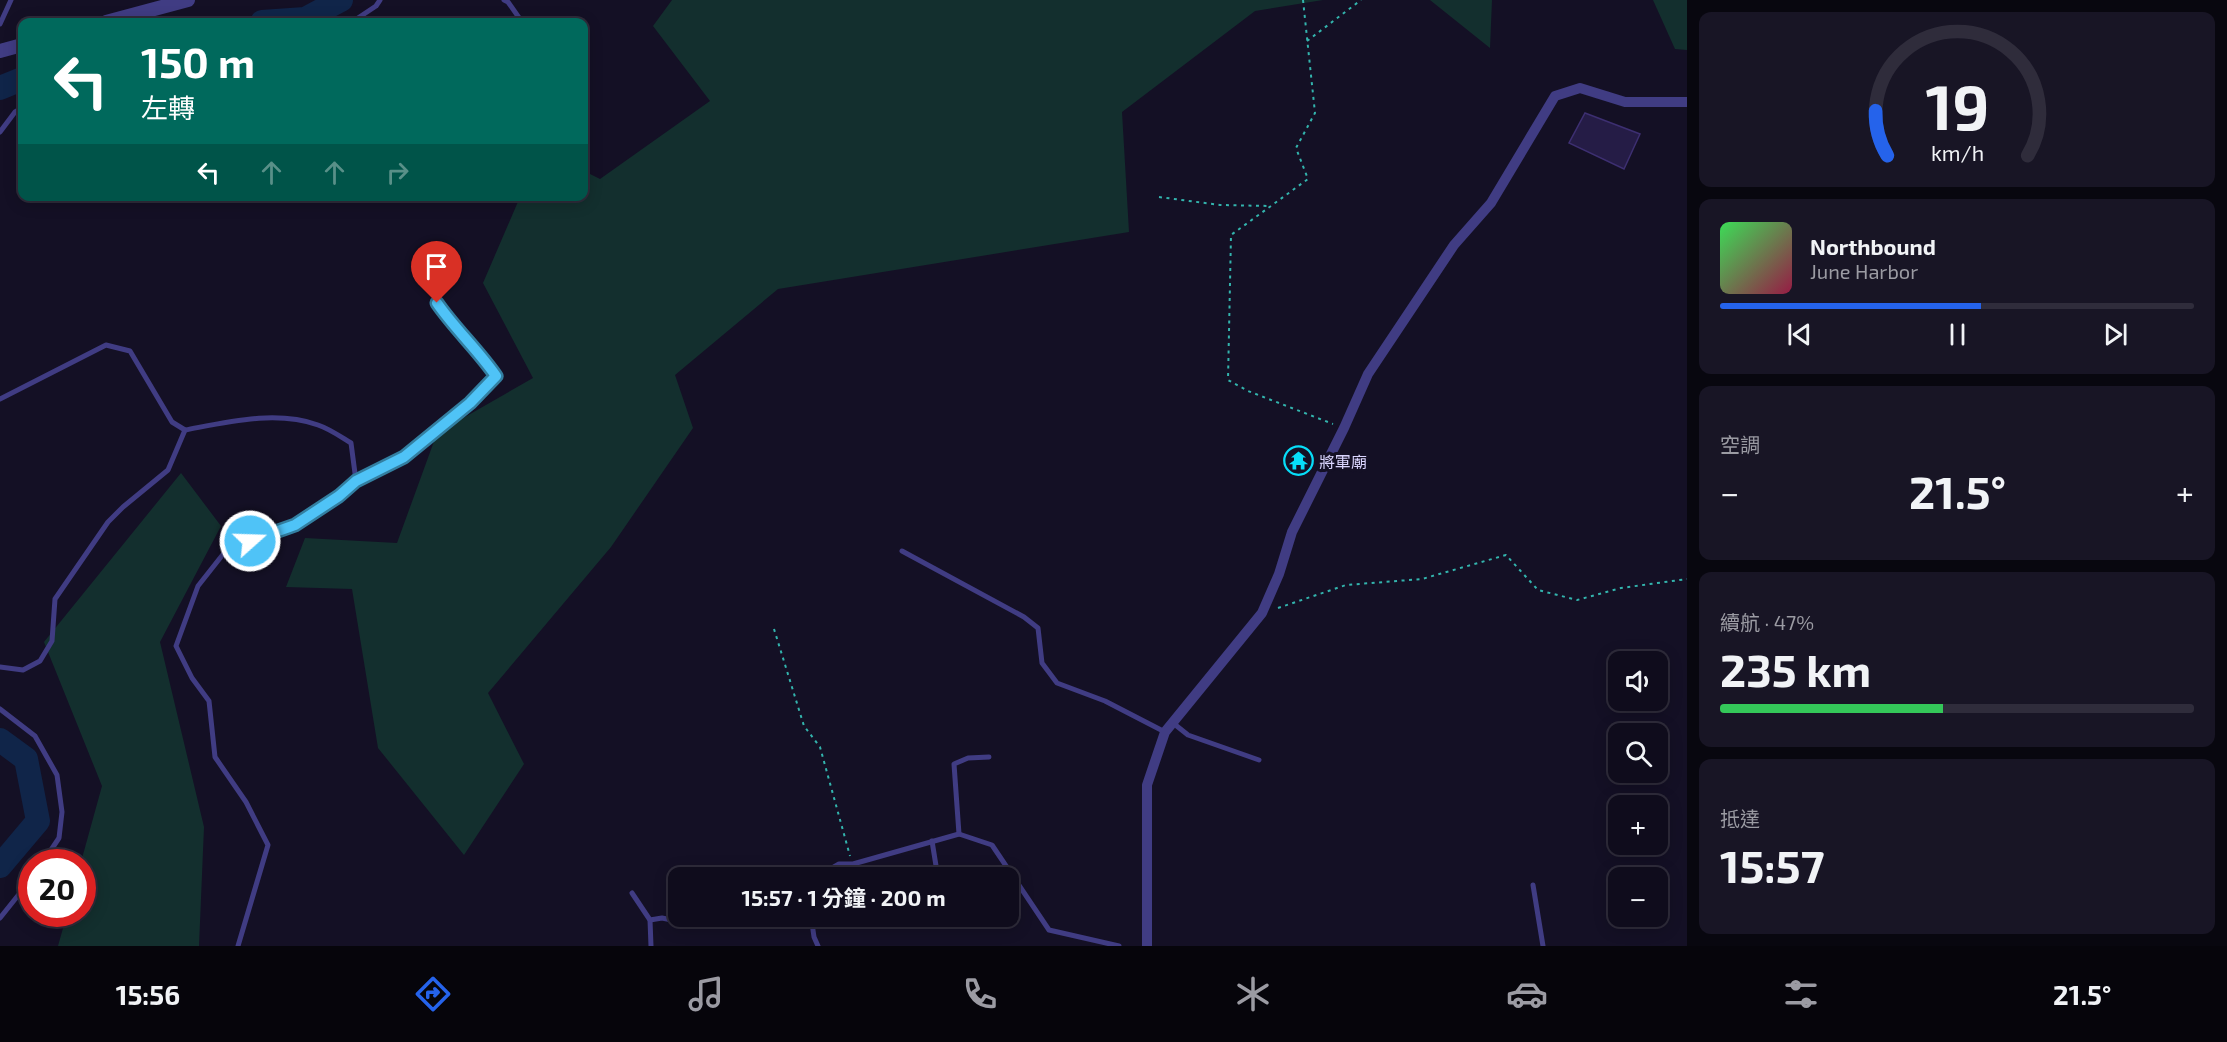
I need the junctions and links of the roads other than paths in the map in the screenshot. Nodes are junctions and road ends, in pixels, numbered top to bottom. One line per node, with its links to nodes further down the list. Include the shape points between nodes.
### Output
1 (11, 0): 8 (lane)
2 (188, 0): 5 (street)
3 (380, 0): 6 (lane)
4 (504, 0): 7 (lane)
5 (121, 18)
6 (357, 18)
7 (519, 18)
8 (0, 24)
9 (18, 46): 10 (street)
10 (0, 51)
11 (1687, 102): 21 (street, via 1625,102 1580,88 1555,96 1491,203 1454,245 1368,374 1292,532 1280,574 1262,613)
12 (18, 110): 13 (lane)
13 (0, 132)
14 (437, 303): 17 (lane, via 496,376 470,403 404,457)
15 (0, 399): 16 (lane, via 106,345 130,351 172,422)
16 (185, 430): 17 (lane, via 288,417 320,426 351,443); 19 (lane, via 168,470 108,522 55,599 52,641 40,661 23,670)
17 (356, 481): 37 (lane, via 295,525 228,548 198,586 176,646 209,701 215,758 246,802 268,845)
18 (902, 551): 22 (lane, via 1038,628 1042,663 1057,683 1105,701)
19 (0, 667)
20 (0, 709): 27 (lane, via 35,736 57,775 62,812 59,838)
21 (1173, 723): 22 (street); 24 (lane, via 1188,735)
22 (1165, 732): 41 (street, via 1147,785)
23 (989, 757): 25 (lane, via 968,758 954,764)
24 (1258, 760)
25 (959, 834): 26 (lane); 40 (lane, via 992,845 1049,930)
26 (932, 841): 28 (lane); 29 (lane)
27 (52, 849)
28 (834, 867)
29 (936, 867)
30 (1533, 885): 42 (lane)
31 (632, 893): 35 (lane)
32 (18, 896): 33 (lane)
33 (0, 918)
34 (668, 919): 35 (lane)
35 (650, 920): 38 (lane)
36 (813, 927): 39 (lane)
37 (238, 946)
38 (651, 946)
39 (818, 946)
40 (1119, 946)
41 (1147, 946)
42 (1543, 946)

